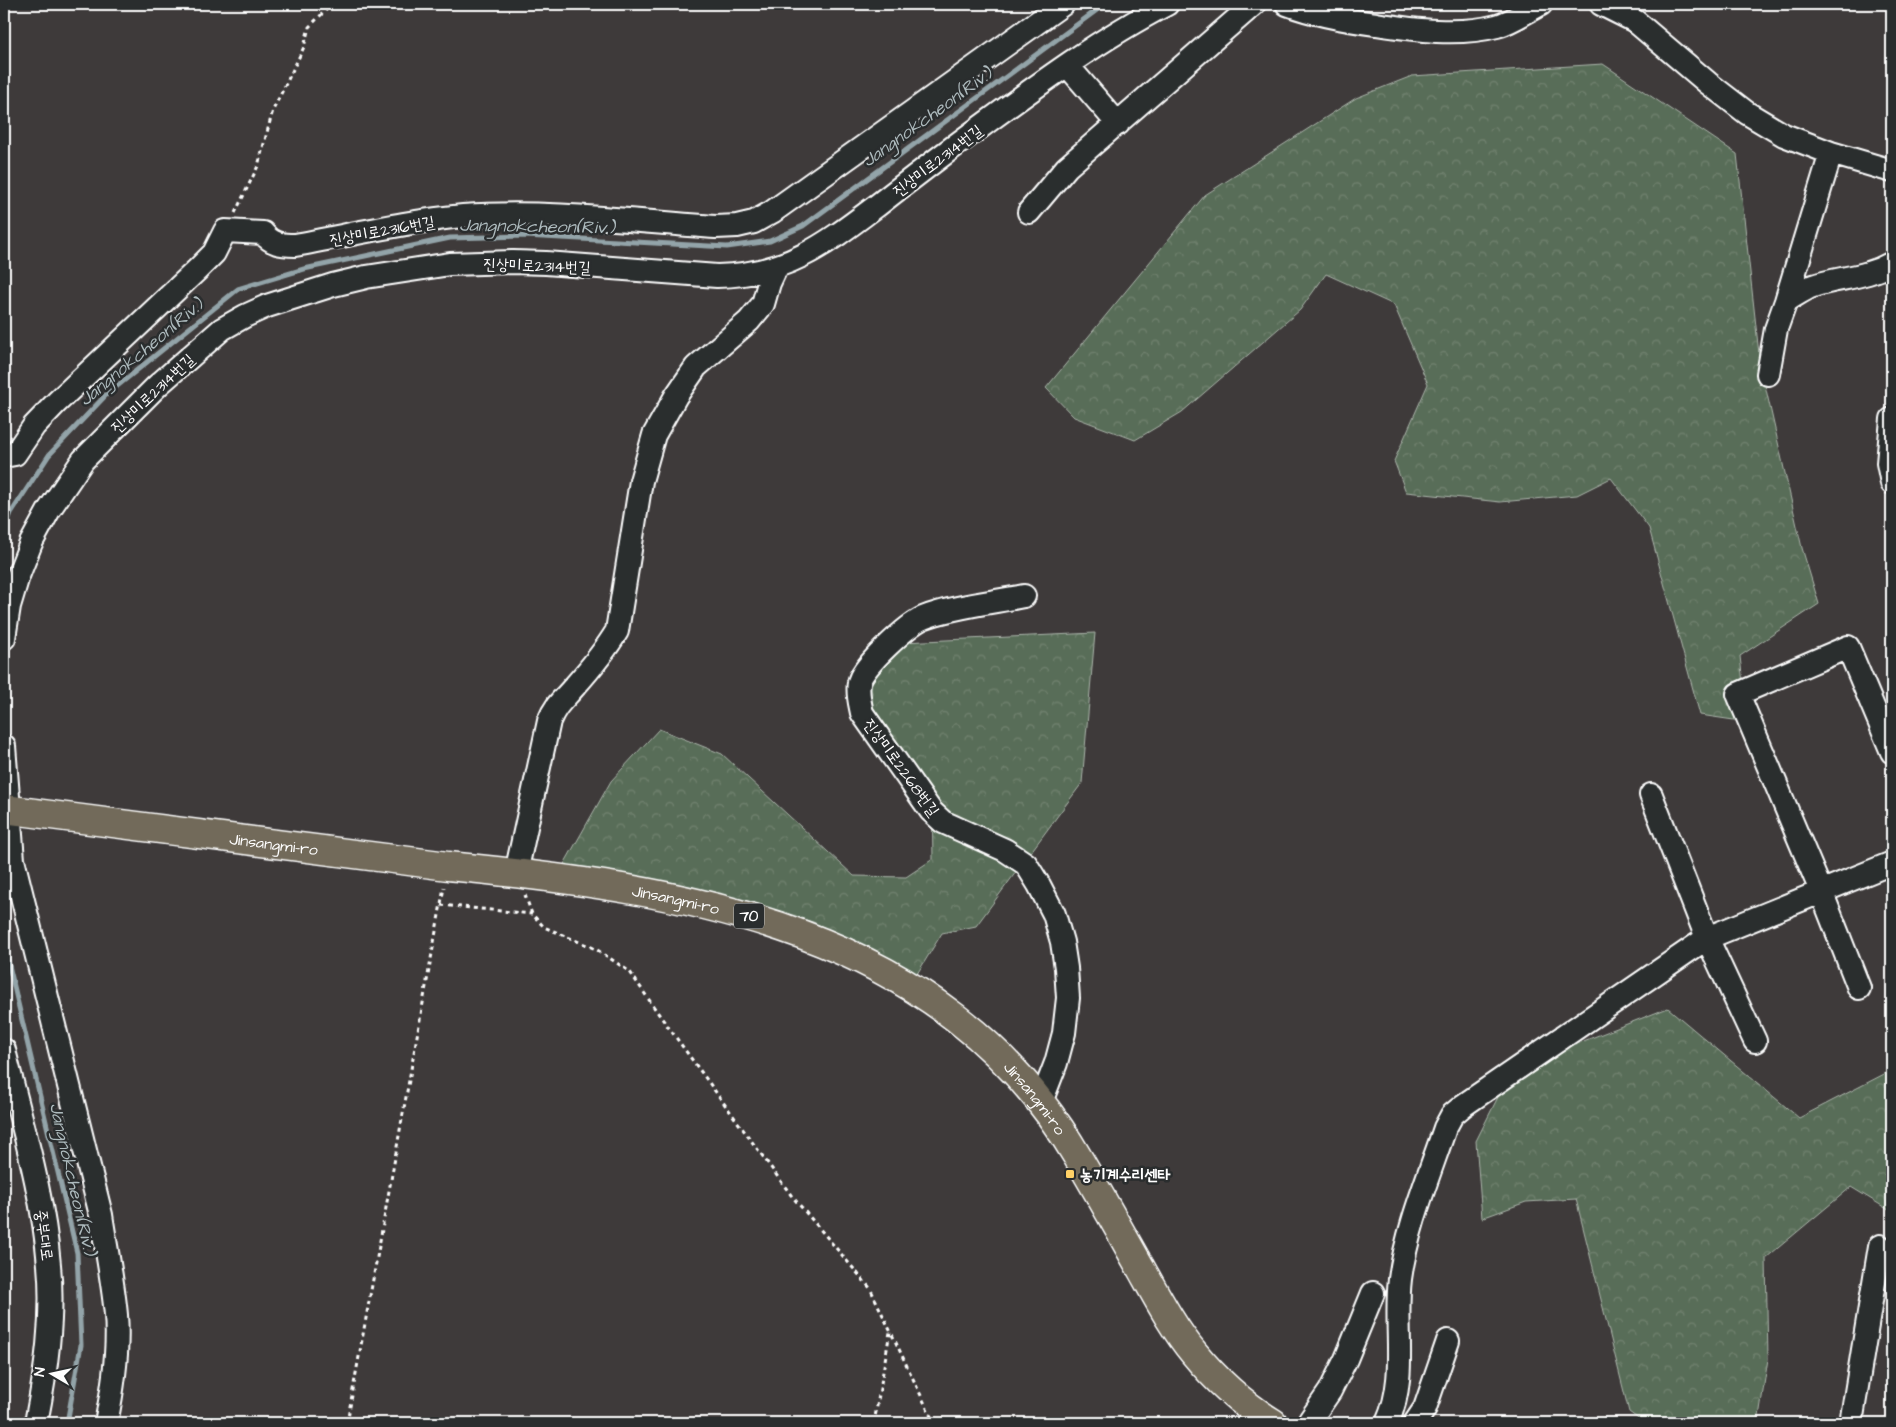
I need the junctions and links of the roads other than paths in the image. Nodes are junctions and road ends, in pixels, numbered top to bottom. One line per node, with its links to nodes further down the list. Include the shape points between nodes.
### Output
1 (1062, 4): 17 (street, 진상미로2316번길, via 823,177 754,222 716,227 541,214 463,216 288,245 270,241 262,233 225,231 214,253 57,402 34,426 15,454)
2 (1168, 4): 7 (street, 진상미로2314번길, via 1114,33)
3 (1254, 4): 8 (street)
4 (1287, 4): 5 (street, via 1336,19 1433,32 1498,26)
5 (1541, 4)
6 (1601, 4): 9 (street, via 1635,21 1747,113 1784,135)
7 (1067, 65): 8 (street); 13 (street, 진상미로2314번길, via 828,242)
8 (1118, 124): 11 (street, via 1067,167)
9 (1831, 152): 10 (street); 14 (street)
10 (1892, 171)
11 (1029, 212)
12 (1892, 263): 14 (street, via 1859,276 1812,286)
13 (776, 268): 20 (street, 진상미로2314번길, via 740,276 717,276 546,263 450,264 333,284 245,316 222,329 158,385 83,460 31,543 9,606); 26 (street, via 763,304 750,321 696,367 654,435 641,482 617,631 606,650 554,708)
14 (1786, 301): 15 (street, via 1776,329)
15 (1768, 374)
16 (1892, 419): 18 (street, via 1888,463)
17 (4, 456)
18 (1892, 483)
19 (1024, 596): 32 (street, 진상미로2268번길, via 921,619 869,664 859,681 859,700 862,713 931,811 943,822 1005,850 1026,864 1054,914 1062,942 1068,998 1064,1033)
20 (4, 638)
21 (4, 746): 24 (street)
22 (1892, 752): 27 (street, via 1848,647 1738,694)
23 (1651, 795): 28 (street)
24 (7, 810): 26 (main road, Jinsangmi-ro / 70); 37 (street, via 13,860 103,1224 116,1316 116,1357)
25 (1892, 863): 27 (street)
26 (516, 873): 32 (main road, Jinsangmi-ro / 70, via 722,908 822,941 900,980 960,1019 988,1043)
27 (1821, 891): 28 (street); 29 (street)
28 (1707, 938): 30 (street); 40 (street, via 1452,1115 1406,1250 1400,1281 1398,1388)
29 (1859, 988)
30 (1755, 1041)
31 (4, 1050): 36 (street, 중부대로, via 42,1209 50,1266 45,1376)
32 (1042, 1102): 38 (main road, Jinsangmi-ro / 70, via 1185,1341 1210,1371 1240,1399)
33 (1880, 1246): 42 (street)
34 (1373, 1294): 39 (street, via 1346,1359)
35 (1448, 1341): 41 (street, via 1425,1408)
36 (36, 1423)
37 (106, 1423)
38 (1273, 1423)
39 (1308, 1423)
40 (1387, 1423)
41 (1415, 1423)
42 (1851, 1423)

